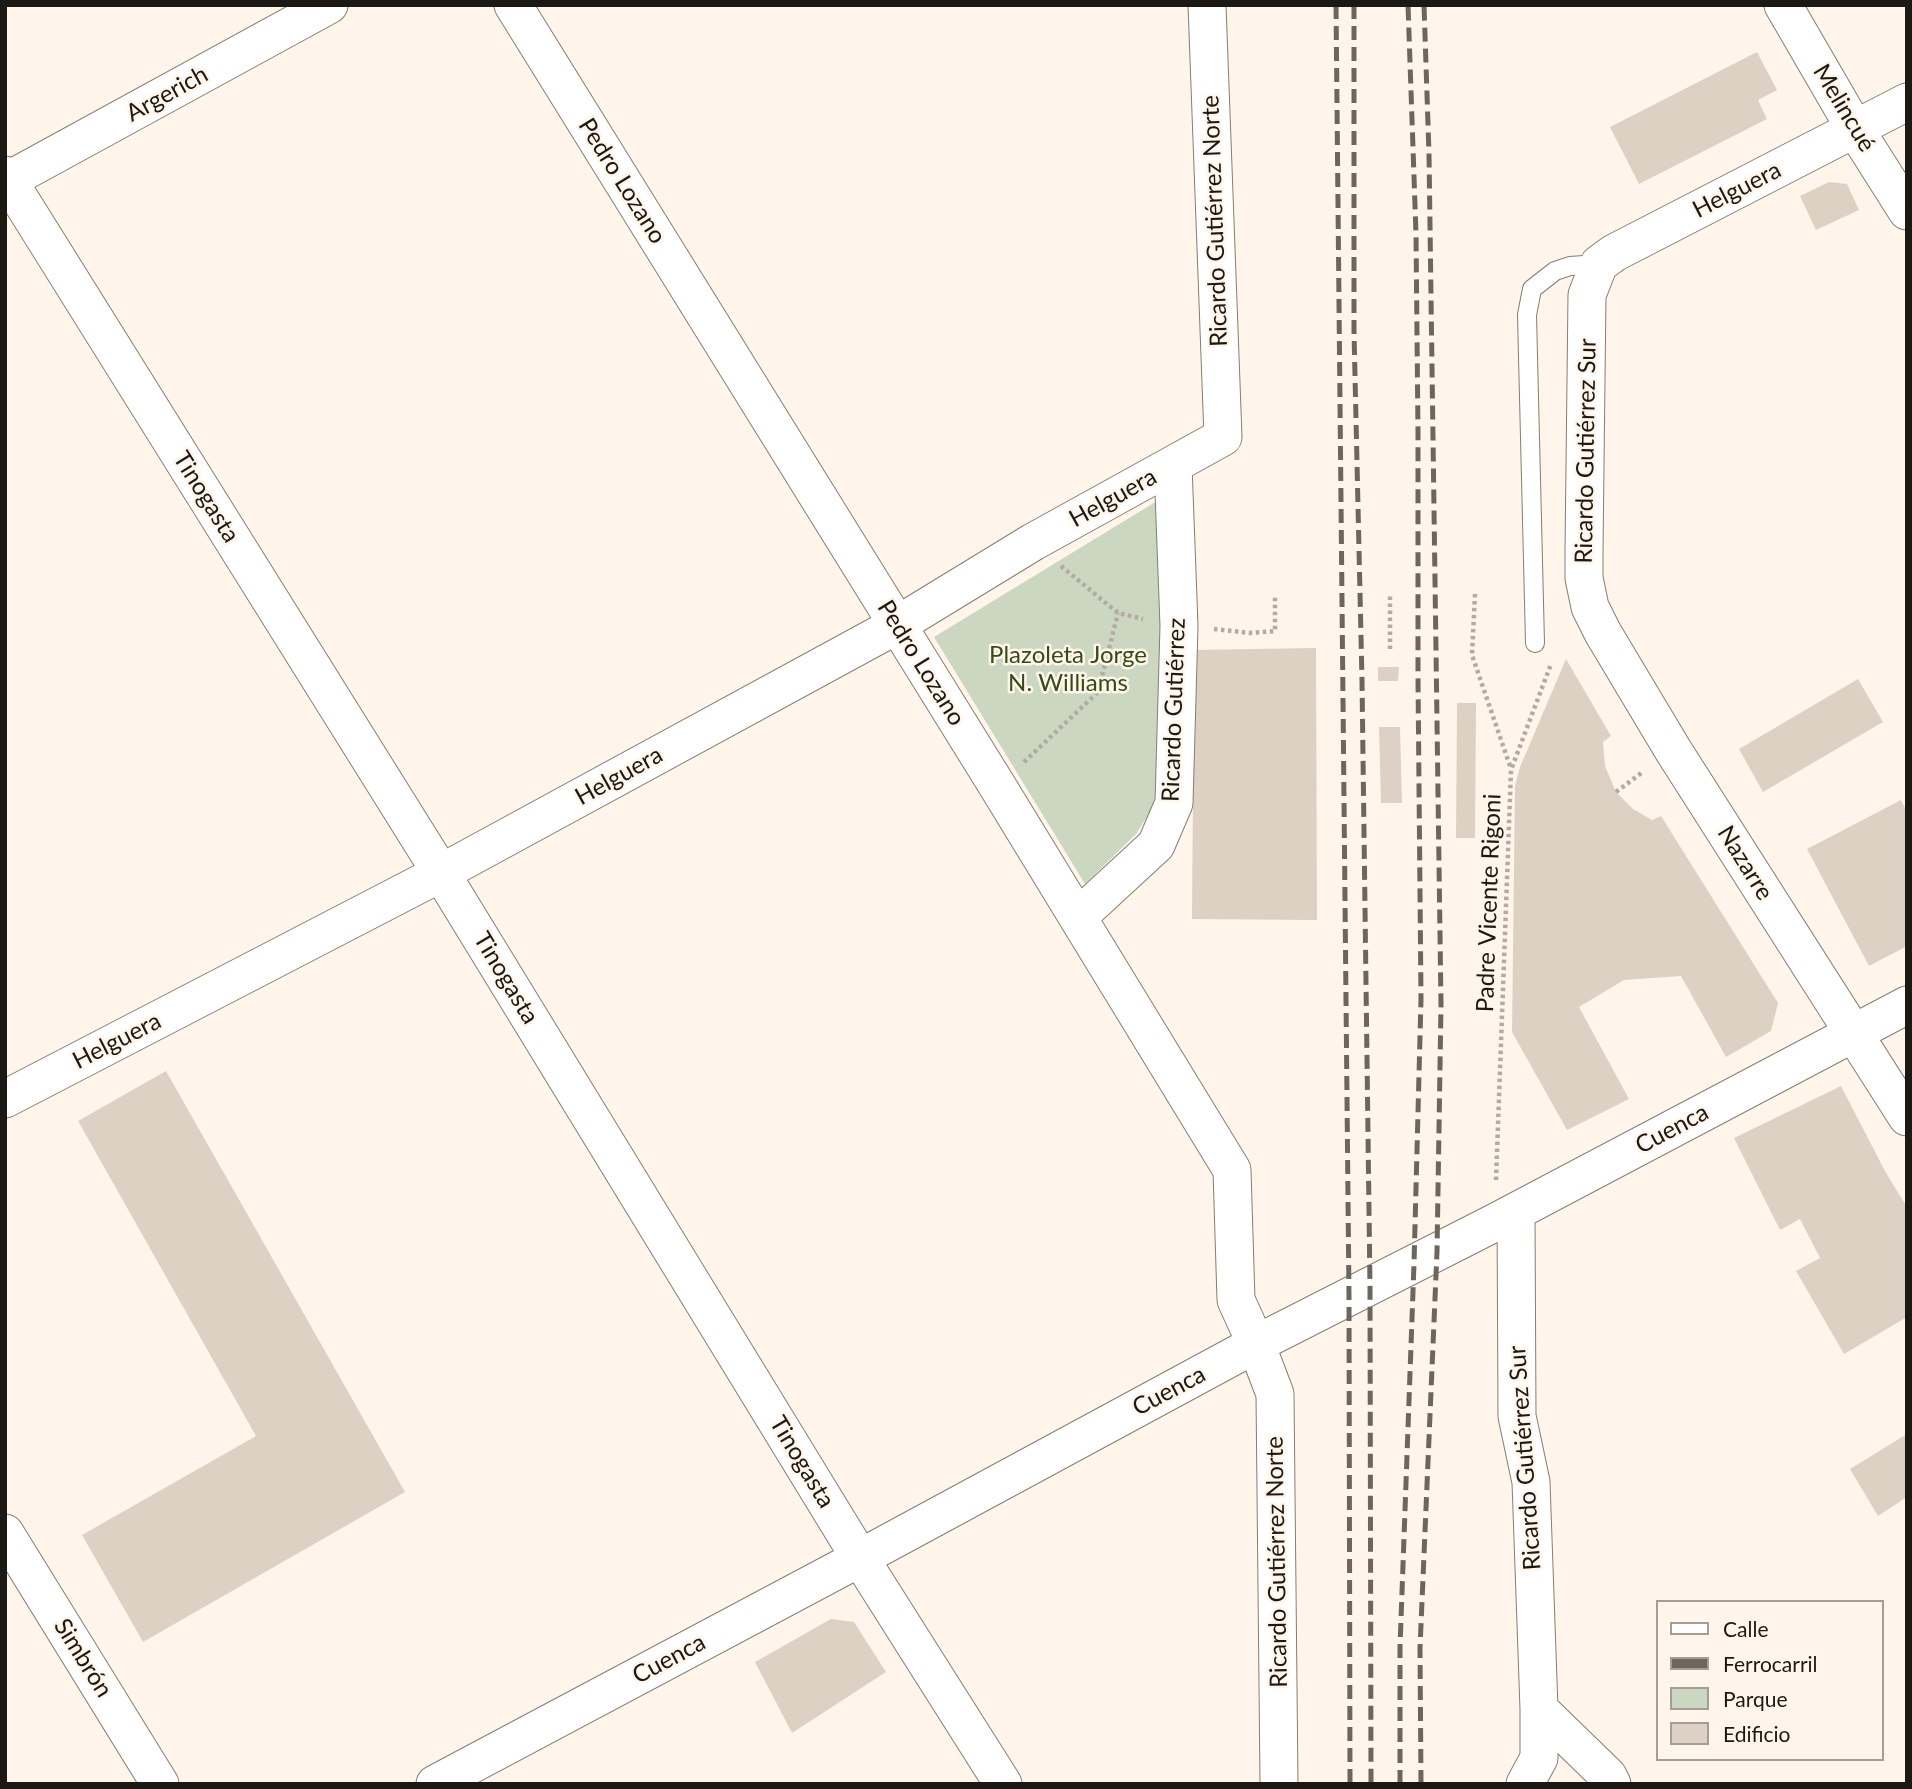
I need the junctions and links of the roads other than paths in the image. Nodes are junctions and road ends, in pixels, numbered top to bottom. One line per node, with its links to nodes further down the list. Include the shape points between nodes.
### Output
1 (329, 5): 7 (street, Argerich)
2 (513, 5): 13 (street, Pedro Lozano)
3 (1783, 5): 6 (street, Melincué)
4 (1206, 7): 10 (street, Ricardo Gutiérrez Norte)
5 (1907, 102): 6 (street, Helguera)
6 (1855, 129): 8 (street, Melincué); 9 (street, Helguera, via 1626,247)
7 (6, 179): 15 (street, Tinogasta)
8 (1907, 211)
9 (1593, 280): 12 (street, Ricardo Gutiérrez Sur, via 1584,551); 14 (lane, via 1570,266 1555,271 1532,289 1527,315)
10 (1223, 438): 11 (street, Helguera)
11 (1173, 465): 13 (street, Helguera, via 1032,542); 16 (street, Ricardo Gutiérrez, via 1179,626 1174,803 1156,845)
12 (1590, 607): 18 (street, Nazarre, via 1674,750)
13 (897, 625): 15 (street, Helguera); 16 (street, Pedro Lozano)
14 (1535, 643)
15 (441, 873): 19 (street, Helguera); 24 (street, Tinogasta)
16 (1078, 917): 22 (street, Pedro Lozano, via 1232,1170 1236,1300)
17 (1907, 1005): 18 (street, Cuenca)
18 (1854, 1033): 20 (street, Nazarre); 21 (street, Cuenca)
19 (5, 1098)
20 (1907, 1117)
21 (1505, 1217): 22 (street, Cuenca); 25 (street, Ricardo Gutiérrez Sur, via 1517,1416 1531,1482)
22 (1256, 1344): 24 (street, Cuenca); 29 (street, Ricardo Gutiérrez Norte, via 1275,1394)
23 (5, 1533): 26 (street, Simbrón)
24 (860, 1558): 27 (street, Cuenca); 28 (street, Tinogasta)
25 (1539, 1709): 30 (street, Ricardo Gutiérrez Sur, via 1539,1758); 31 (street)
26 (160, 1784)
27 (435, 1784)
28 (1003, 1784)
29 (1279, 1784)
30 (1525, 1784)
31 (1612, 1784)

